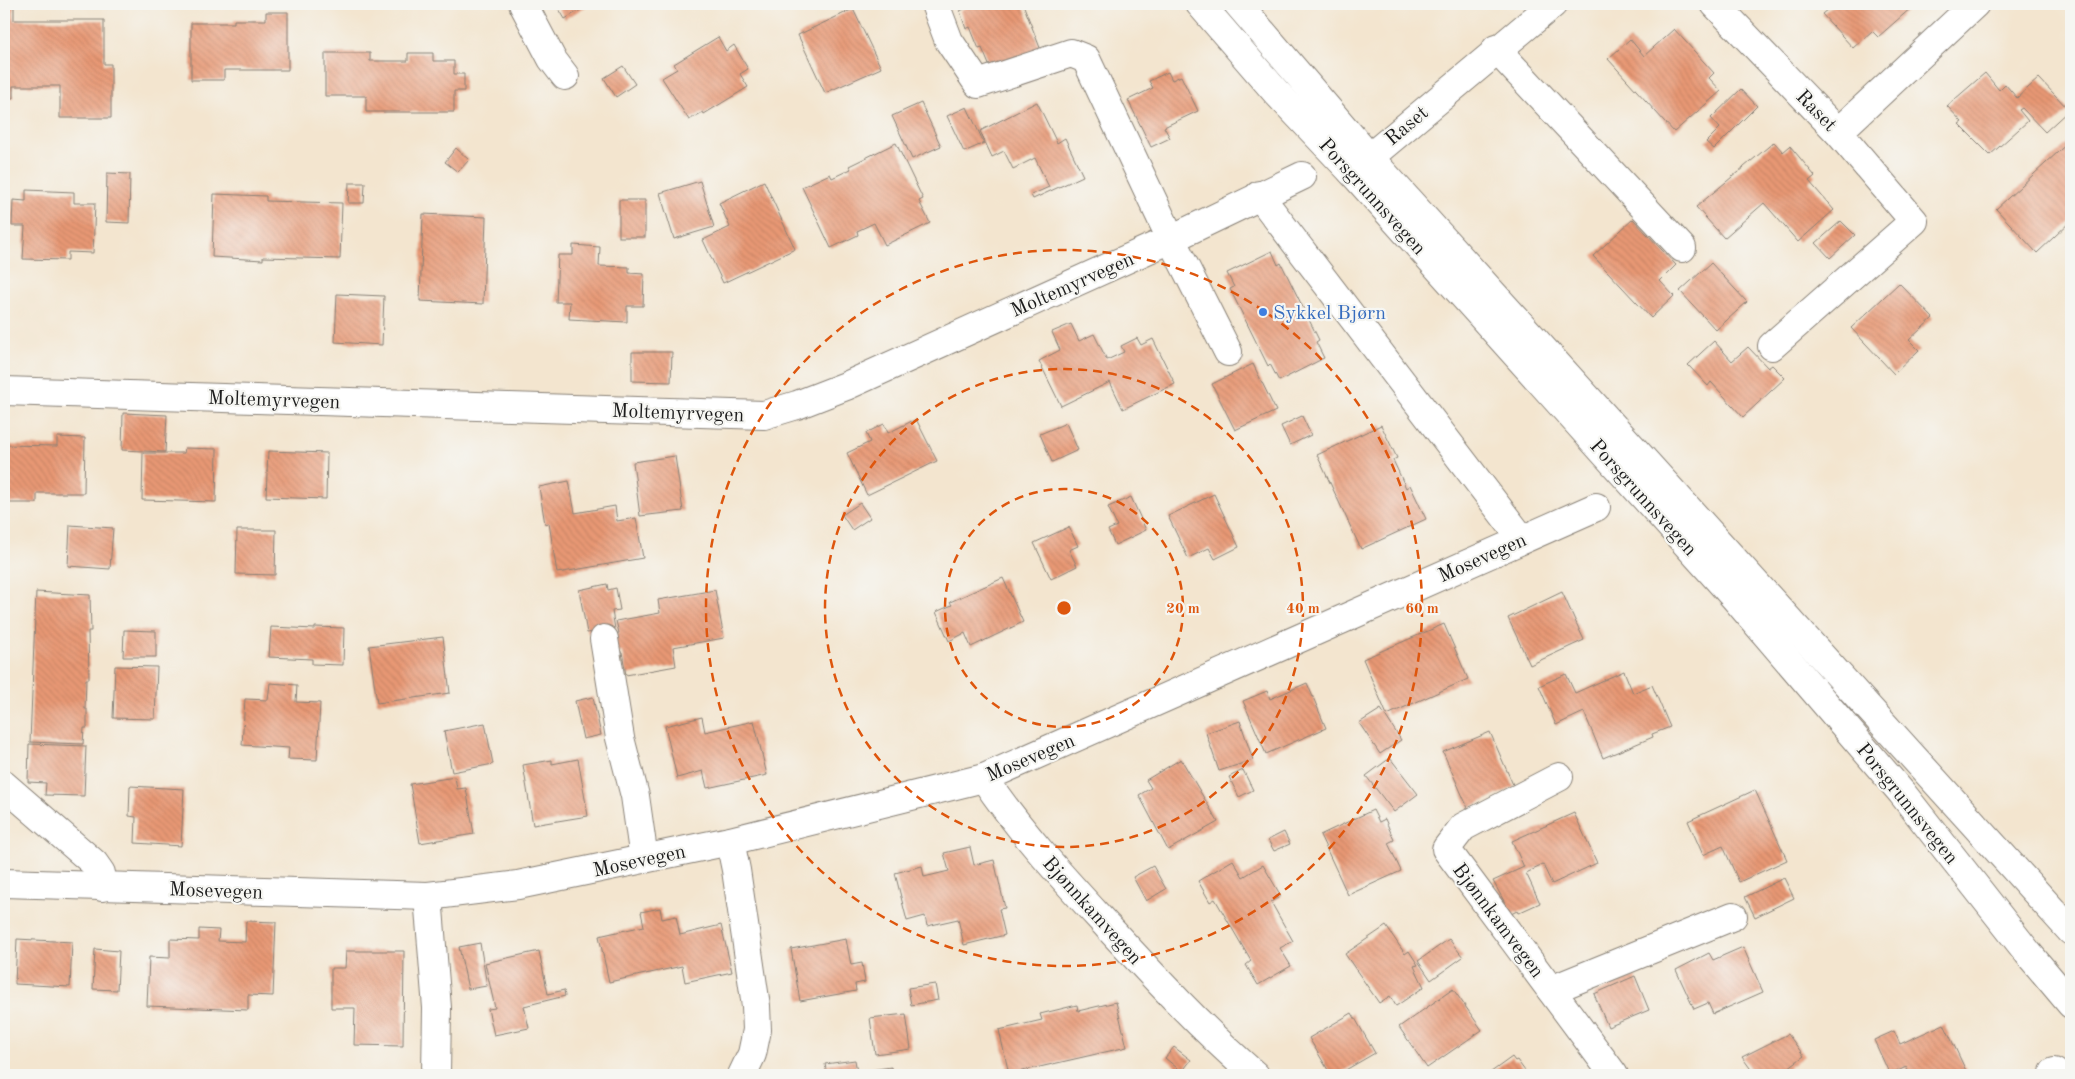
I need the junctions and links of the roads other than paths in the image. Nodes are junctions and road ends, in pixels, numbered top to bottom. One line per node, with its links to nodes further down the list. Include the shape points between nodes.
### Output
1 (524, 4): 9 (main road, via 552,59)
2 (935, 4): 14 (main road, via 949,41 978,84 1071,53 1086,59)
3 (1200, 4): 11 (main road, Porsgrunnsvegen, via 1276,92)
4 (1238, 4): 11 (main road, Porsgrunnsvegen)
5 (1553, 4): 8 (main road, Raset)
6 (1715, 4): 10 (main road, Raset)
7 (1974, 4): 10 (main road)
8 (1496, 49): 11 (main road, Raset); 15 (main road)
9 (565, 76)
10 (1838, 132): 16 (main road, Raset, via 1914,221)
11 (1360, 164): 31 (main road, Porsgrunnsvegen); 33 (main road, Porsgrunnsvegen, via 1902,793)
12 (1302, 176): 13 (main road, Moltemyrvegen)
13 (1259, 196): 14 (main road, Moltemyrvegen); 20 (main road)
14 (1171, 239): 17 (main road); 18 (main road, Moltemyrvegen, via 846,386 797,406 764,415)
15 (1682, 248)
16 (1772, 346)
17 (1228, 352)
18 (4, 390)
19 (1596, 506): 20 (main road, Mosevegen)
20 (1522, 539): 23 (main road, Mosevegen)
21 (604, 639): 26 (main road)
22 (1559, 777): 32 (main road, Bjønnkamvegen, via 1463,827 1446,849)
23 (984, 778): 25 (main road, Mosevegen); 36 (main road, Bjønnkamvegen, via 1054,868 1144,966)
24 (4, 785): 28 (main road, via 94,863 101,873)
25 (730, 841): 26 (main road, Mosevegen); 35 (main road, via 756,1006 757,1030 752,1054)
26 (644, 860): 29 (main road, Mosevegen, via 518,885)
27 (4, 882): 28 (main road, Mosevegen)
28 (102, 887): 29 (main road, Mosevegen)
29 (428, 896): 34 (main road, via 437,1008)
30 (1734, 916): 32 (main road)
31 (2071, 931)
32 (1551, 990): 37 (main road, Bjønnkamvegen)
33 (2071, 1004)
34 (436, 1075)
35 (742, 1075)
36 (1256, 1075)
37 (1614, 1075)

